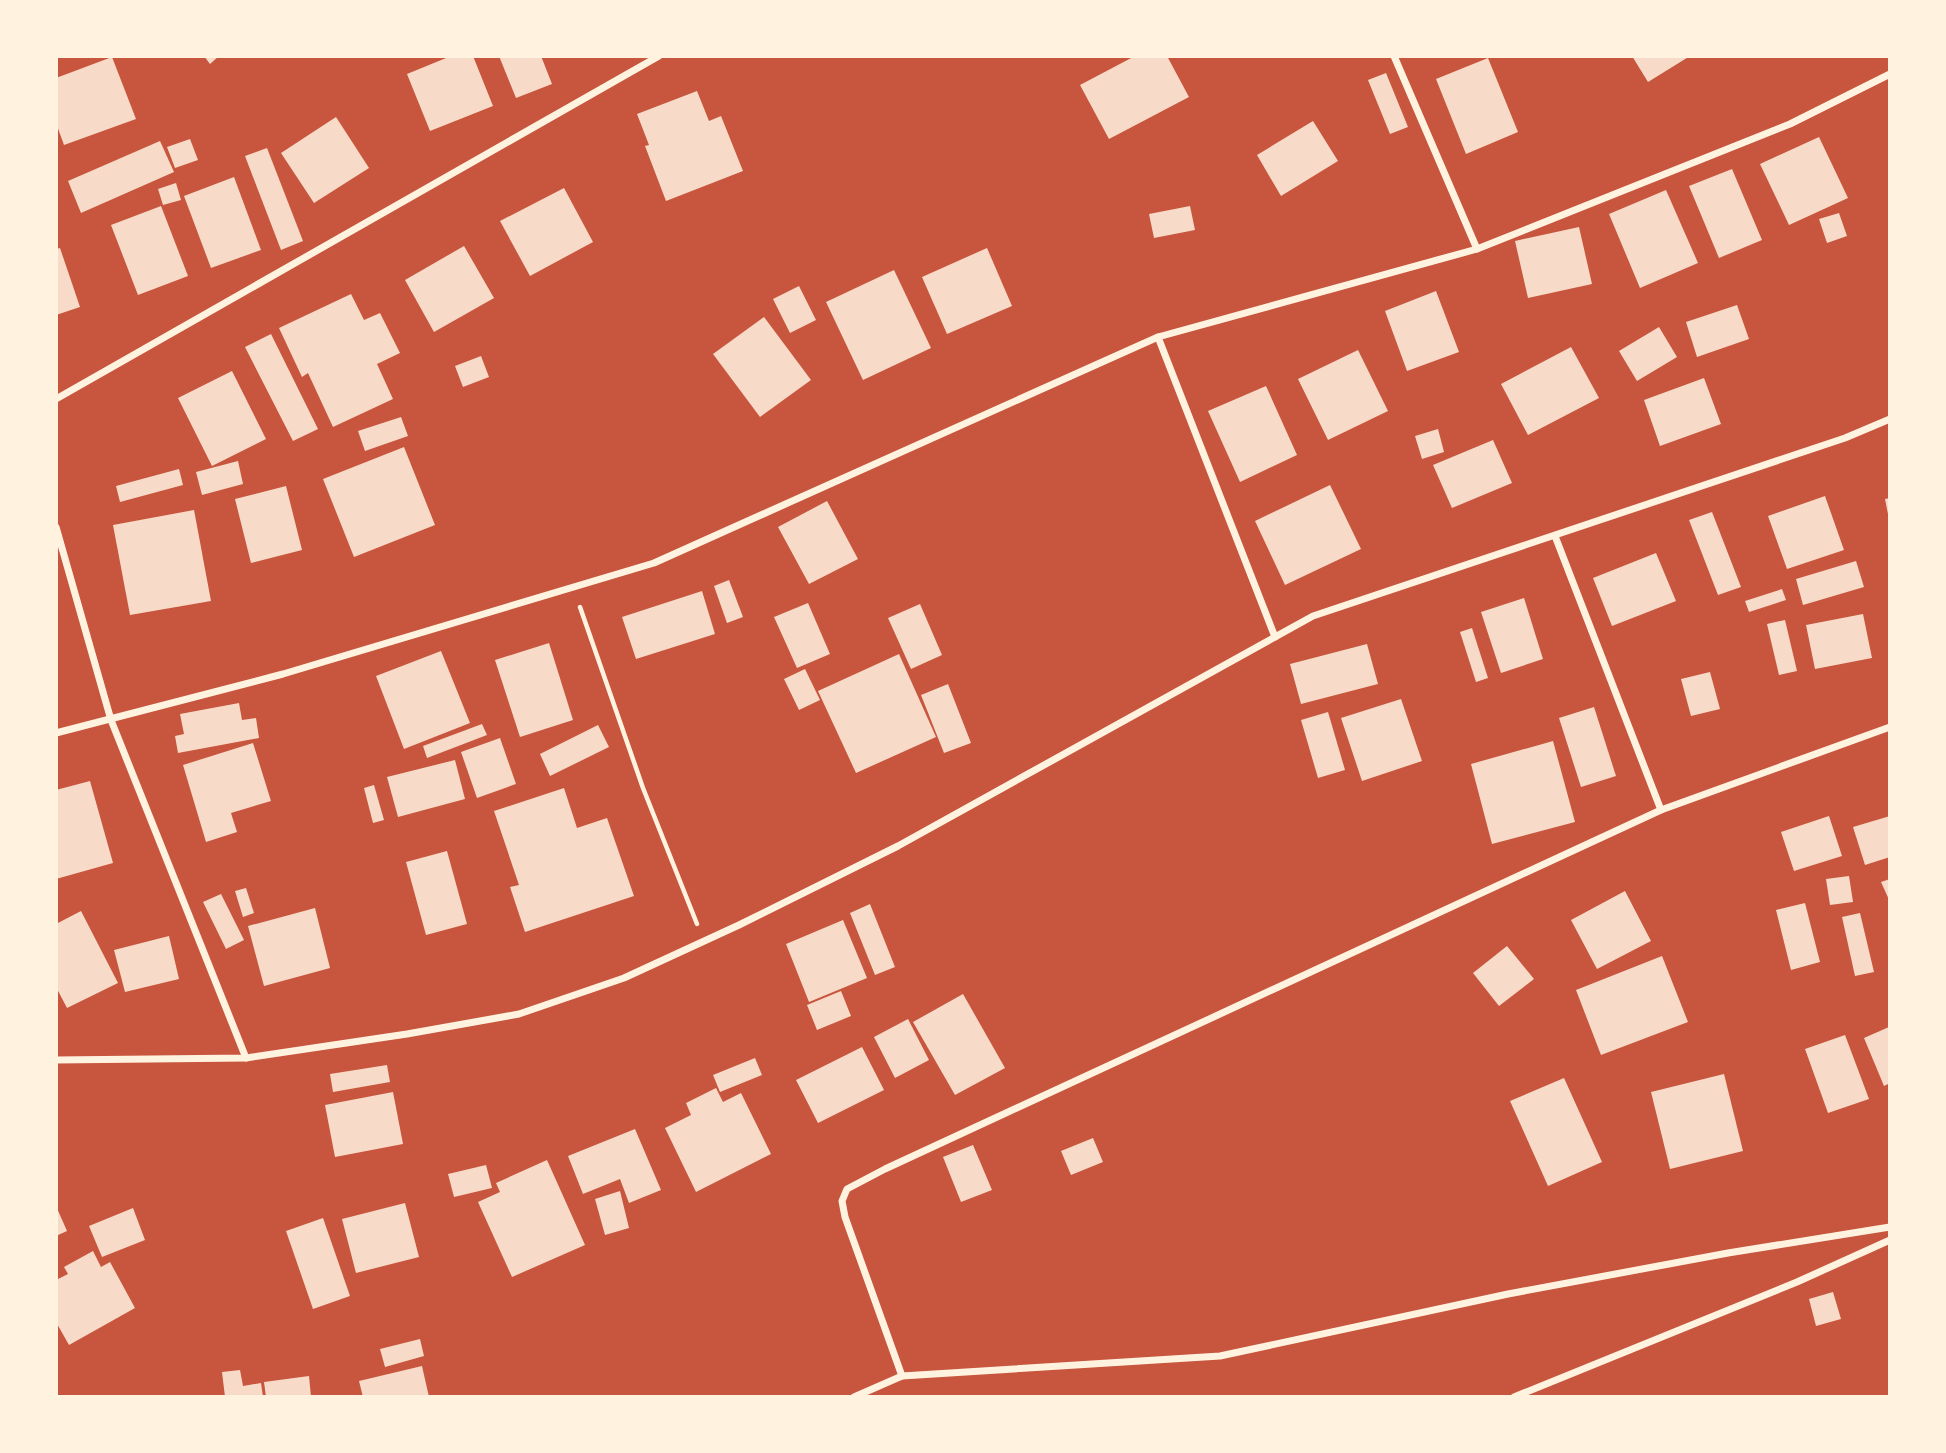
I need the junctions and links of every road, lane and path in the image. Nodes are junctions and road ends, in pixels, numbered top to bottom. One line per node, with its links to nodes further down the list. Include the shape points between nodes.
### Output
1 (659, 56): 6 (street)
2 (1394, 56): 4 (street)
3 (1890, 74): 4 (street, via 1790,124)
4 (1477, 249): 5 (street)
5 (1158, 337): 10 (street, via 654,563); 11 (street)
6 (56, 399)
7 (1890, 419): 9 (street)
8 (56, 527): 12 (street)
9 (1555, 536): 11 (street, via 1313,616); 15 (street)
10 (573, 587): 12 (street); 16 (path, via 643,788)
11 (1275, 637): 16 (street, via 898,846)
12 (111, 720): 14 (street); 17 (street)
13 (1890, 727): 15 (street)
14 (56, 733)
15 (1661, 810): 21 (street, via 847,1189 842,1201 845,1217)
16 (704, 941): 17 (street, via 624,978 519,1014)
17 (246, 1058): 18 (street)
18 (56, 1060)
19 (1890, 1227): 21 (street, via 1508,1294 1220,1356)
20 (1890, 1240): 23 (street)
21 (902, 1376): 22 (street)
22 (854, 1397)
23 (1514, 1397)

